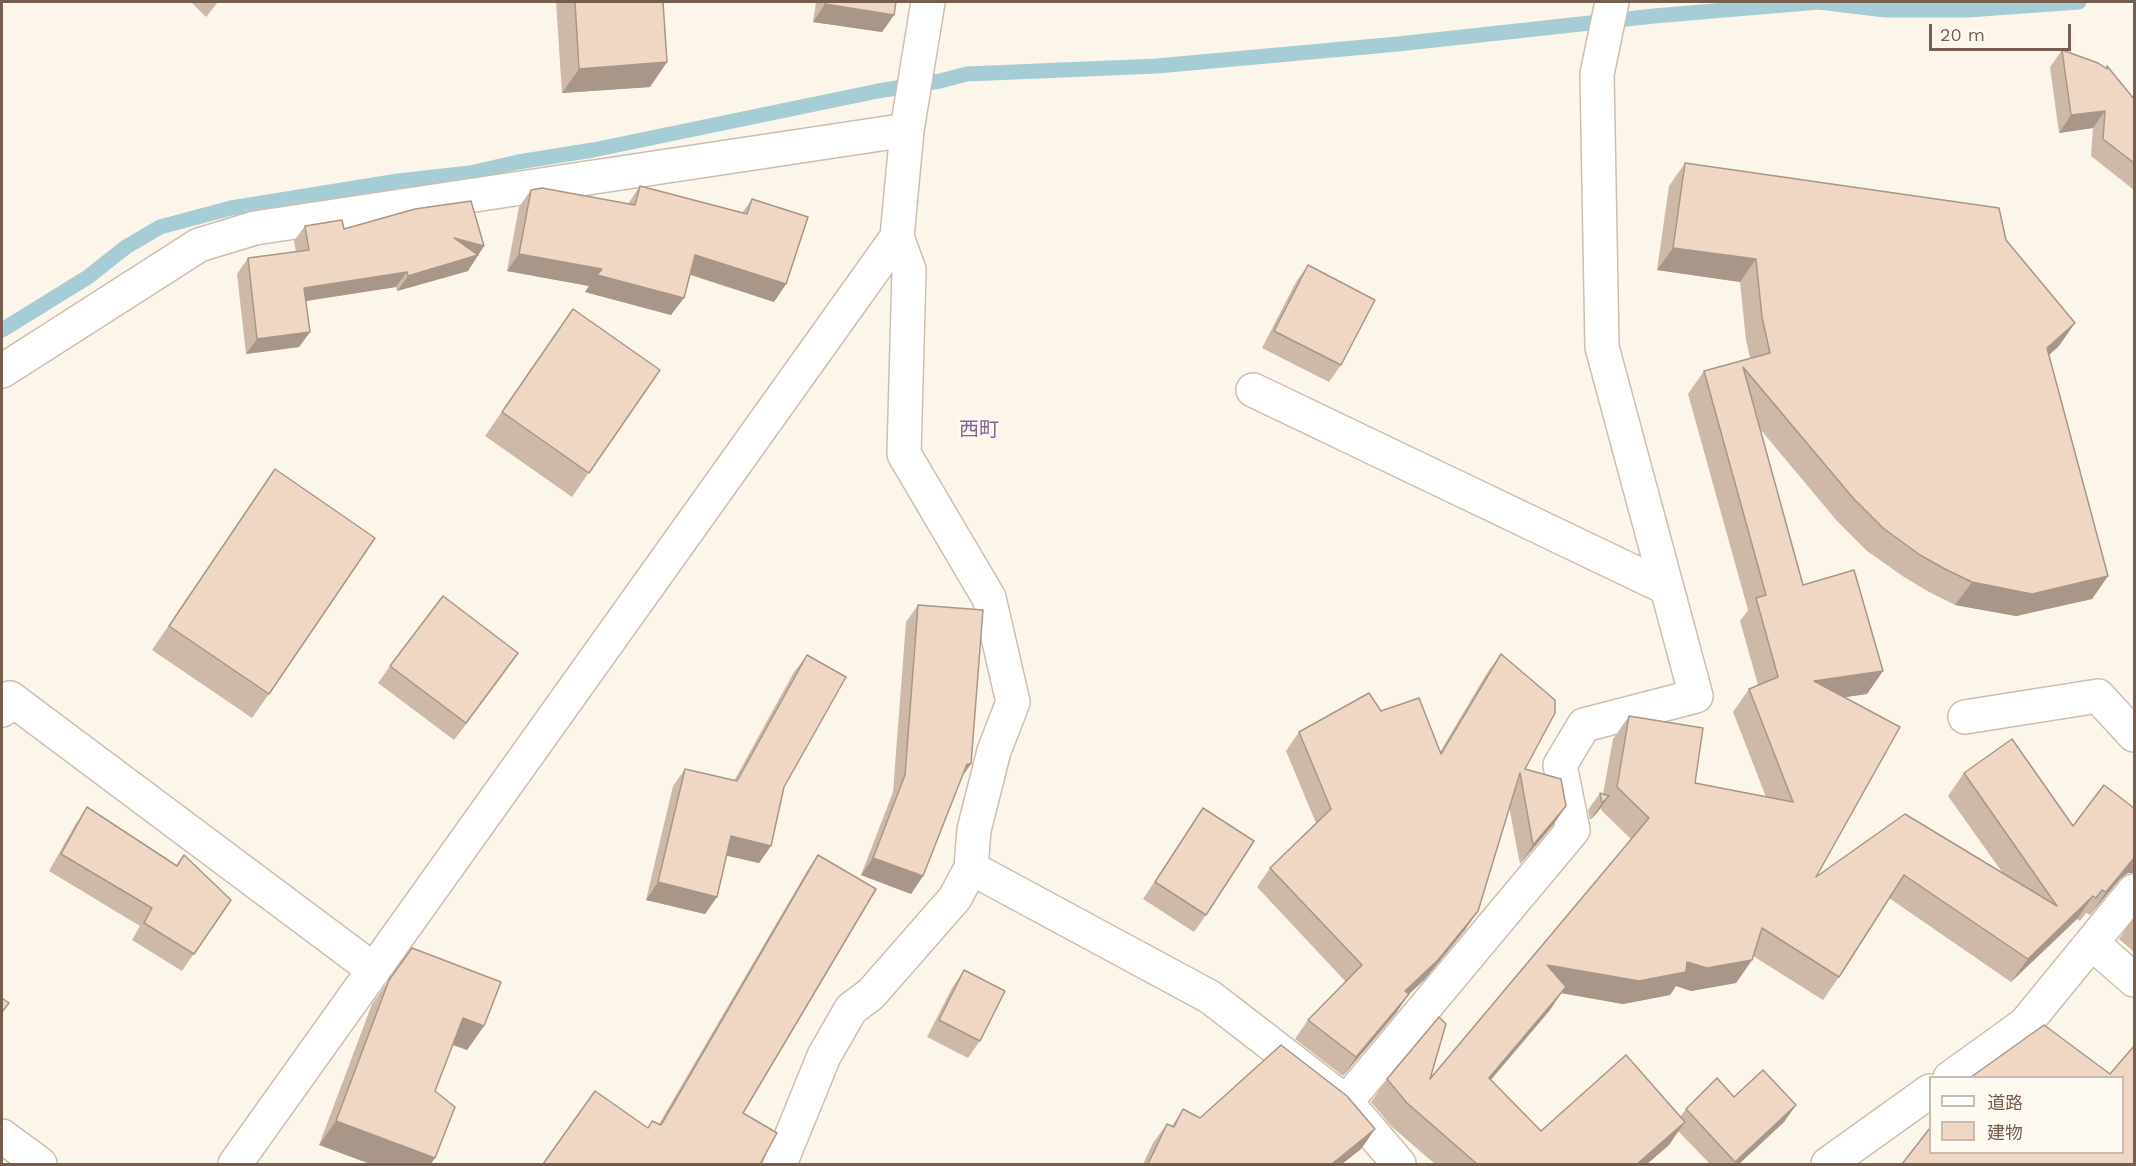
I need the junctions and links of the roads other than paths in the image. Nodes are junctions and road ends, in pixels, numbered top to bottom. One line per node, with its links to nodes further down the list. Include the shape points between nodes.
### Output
1 (928, 2): 3 (street)
2 (1612, 2): 7 (street, via 1597,74 1602,347)
3 (908, 126): 4 (street); 5 (street, via 255,228 199,245)
4 (897, 237): 11 (street, via 909,270 904,454 988,598 1013,702 991,763 974,830); 14 (street)
5 (2, 371)
6 (1253, 390): 7 (street)
7 (1667, 588): 18 (street, via 1696,696 1584,725 1560,765 1573,830)
8 (2, 710): 14 (street, via 10,698)
9 (1965, 717): 10 (street, via 2098,696)
10 (2134, 735)
11 (971, 868): 18 (street, via 1210,997); 22 (street, via 955,898 871,994 851,1009 824,1056)
12 (2134, 891): 13 (street)
13 (2092, 943): 15 (street); 16 (street, via 2025,1024)
14 (374, 970): 21 (street)
15 (2134, 980)
16 (1951, 1076)
17 (1929, 1092): 24 (street)
18 (1346, 1102): 23 (street)
19 (2, 1136): 20 (street)
20 (40, 1164)
21 (235, 1164)
22 (780, 1164)
23 (1399, 1164)
24 (1828, 1164)

